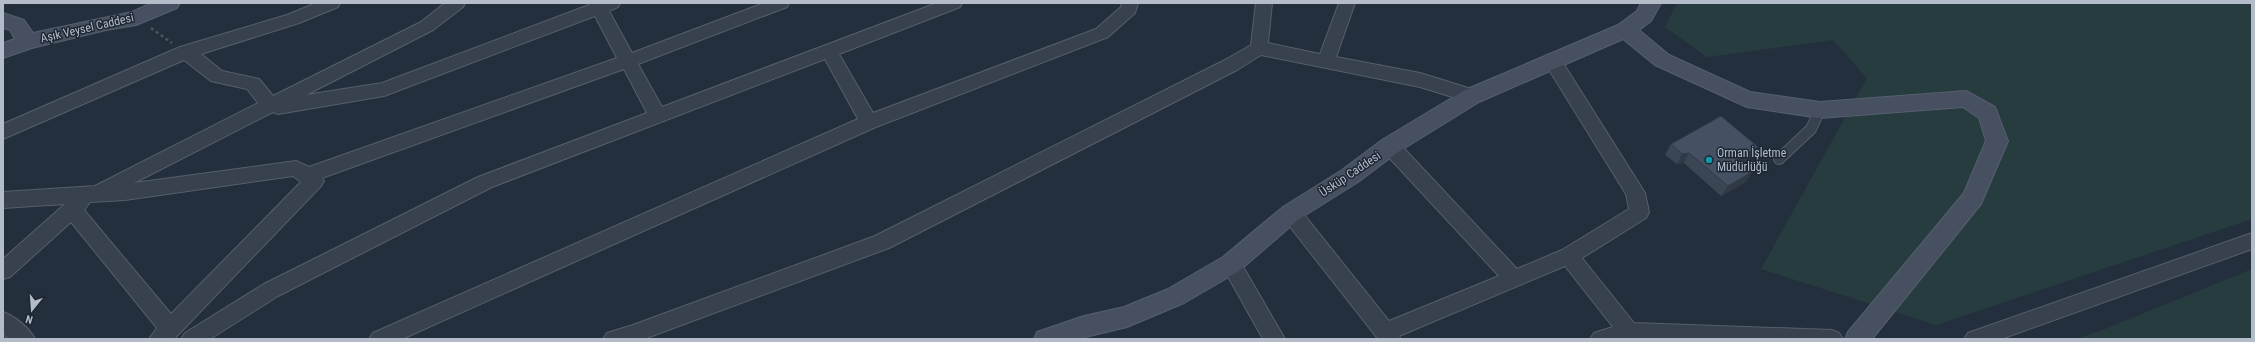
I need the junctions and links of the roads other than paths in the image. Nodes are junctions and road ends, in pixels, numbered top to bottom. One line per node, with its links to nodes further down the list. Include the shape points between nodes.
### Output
1 (170, 3): 13 (street, Aşık Veysel Caddesi, via 136,18)
2 (332, 3): 16 (street, via 293,19)
3 (457, 3): 22 (street, via 427,26)
4 (781, 3): 20 (street)
5 (954, 3): 17 (street)
6 (1130, 3): 25 (street, via 1129,9 1102,32)
7 (1264, 3): 14 (street)
8 (1347, 3): 18 (street)
9 (1651, 3): 12 (street, Üsküp Caddesi, via 1644,16)
10 (602, 4): 20 (street); 22 (street, via 384,89)
11 (3, 20): 13 (street, via 17,25)
12 (1625, 30): 19 (street, Üsküp Caddesi); 23 (street, via 1662,60 1747,98)
13 (28, 42): 15 (street, Aşık Veysel Caddesi)
14 (1259, 48): 18 (street); 46 (street, via 1231,65 882,242)
15 (3, 52)
16 (186, 52): 22 (street, via 217,76 253,84); 26 (street)
17 (829, 52): 24 (street); 25 (street)
18 (1326, 60): 21 (street, via 1420,80)
19 (1552, 60): 21 (street, Üsküp Caddesi); 35 (street, via 1635,192 1639,212)
20 (628, 61): 24 (street); 29 (street)
21 (1472, 96): 27 (street, Üsküp Caddesi)
22 (263, 108): 30 (street)
23 (1820, 110): 28 (lane, via 1811,129); 51 (street, via 1966,99 1988,113 1997,141 1973,198)
24 (658, 116): 44 (street, via 485,182 271,290)
25 (869, 122): 45 (street)
26 (3, 132)
27 (1390, 146): 33 (street, Üsküp Caddesi, via 1350,176); 38 (street)
28 (1779, 159)
29 (307, 176): 30 (street, via 296,168); 41 (street, via 314,181)
30 (92, 194): 31 (street); 32 (street)
31 (3, 200)
32 (72, 209): 37 (street); 41 (street)
33 (1291, 213): 36 (street, Üsküp Caddesi); 42 (street)
34 (2252, 241): 52 (street)
35 (1569, 256): 38 (street); 40 (street)
36 (1232, 264): 47 (street, Üsküp Caddesi, via 1176,296 1126,317 1084,326); 48 (street)
37 (3, 271)
38 (1514, 279): 42 (street)
39 (3, 321): 43 (street)
40 (1629, 332): 49 (street); 50 (street)
41 (165, 334)
42 (1388, 336)
43 (24, 339)
44 (192, 339)
45 (380, 339)
46 (614, 339)
47 (1046, 339)
48 (1274, 339)
49 (1601, 339)
50 (1832, 339)
51 (1857, 339)
52 (1975, 339)

